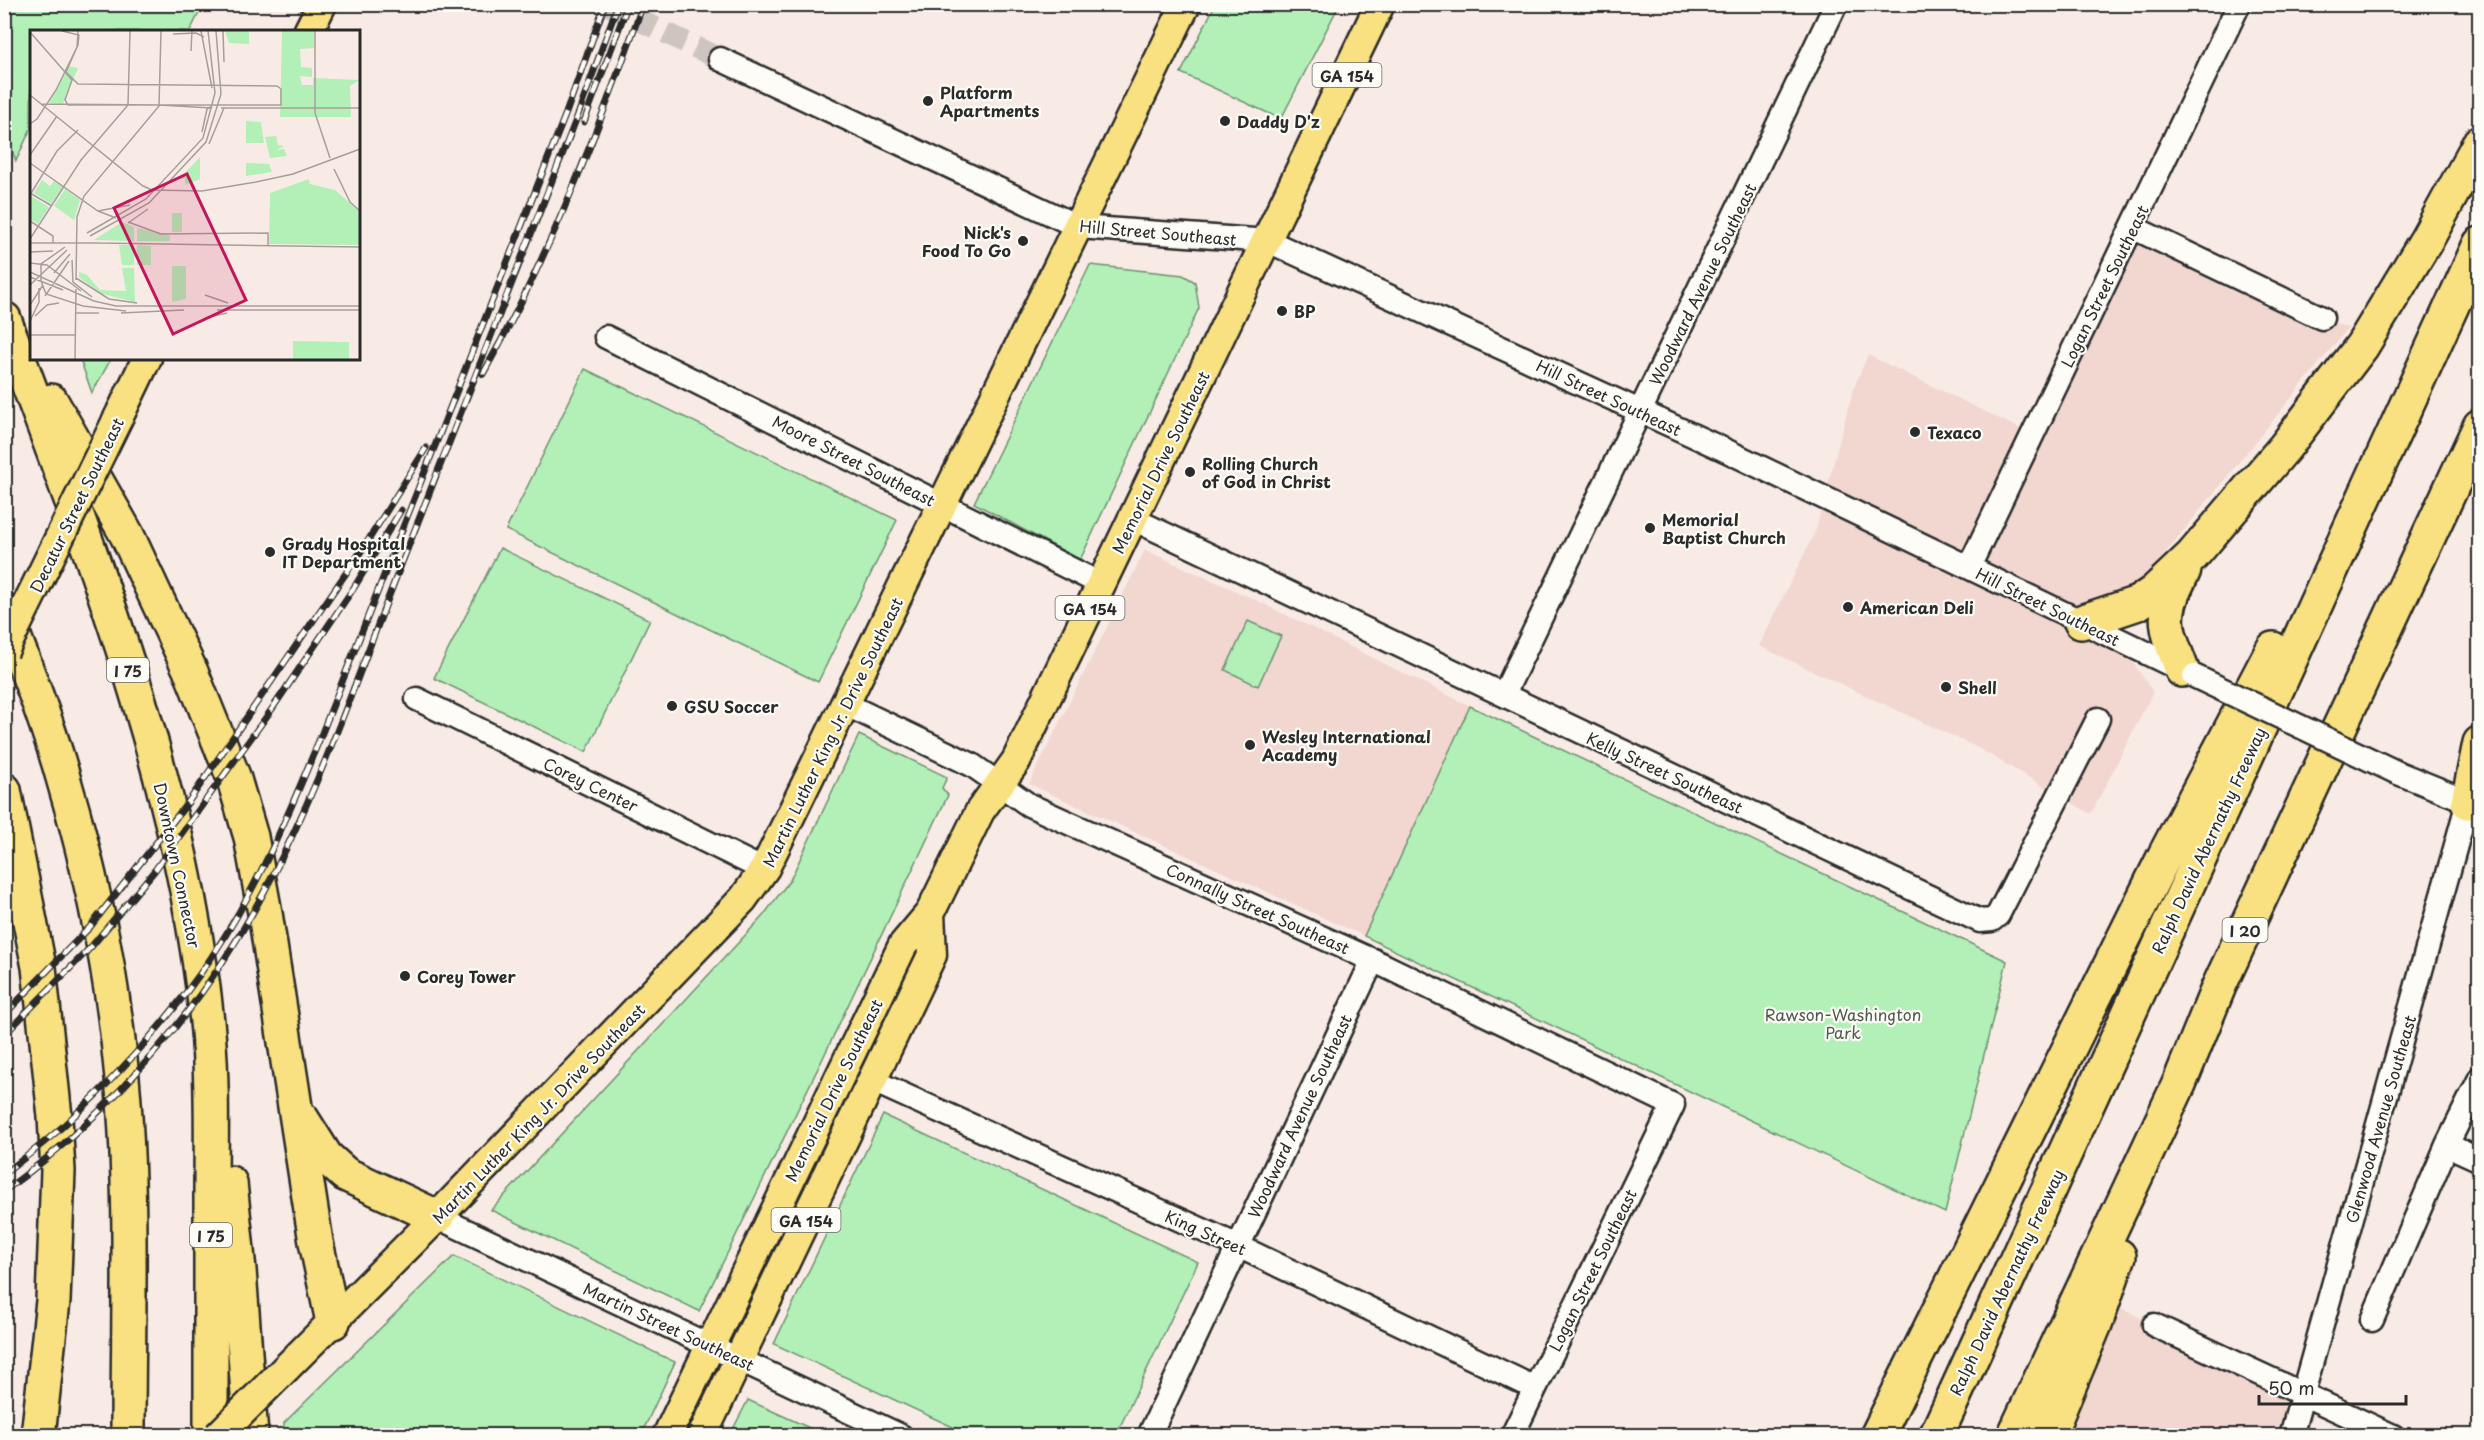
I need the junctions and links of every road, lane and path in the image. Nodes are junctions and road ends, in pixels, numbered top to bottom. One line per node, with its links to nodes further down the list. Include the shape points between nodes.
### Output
1 (322, 4): 6 (main road)
2 (1186, 4): 9 (main road, Martin Luther King Jr. Drive Southeast)
3 (1380, 4): 11 (main road, Memorial Drive Southeast / GA 154)
4 (1836, 4): 18 (street, Woodward Avenue Southeast)
5 (2239, 4): 10 (street, Logan Street Southeast)
6 (309, 30)
7 (720, 58): 9 (street, Hill Street Southeast)
8 (2480, 142): 22 (highway, via 2362,346 2285,447)
9 (1079, 227): 11 (street, Hill Street Southeast); 20 (main road, Martin Luther King Jr. Drive Southeast)
10 (2132, 227): 15 (street); 23 (street, Logan Street Southeast)
11 (1268, 241): 18 (street, Hill Street Southeast); 21 (main road, Memorial Drive Southeast / GA 154)
12 (2480, 244): 13 (highway, Ralph David Abernathy Freeway)
13 (2458, 290): 69 (highway, via 2166,855); 70 (highway, Ralph David Abernathy Freeway)
14 (4, 317): 40 (highway, Downtown Connector / I 75, via 105,596 140,710 172,823); 45 (highway, via 127,536 191,672 233,776 253,848)
15 (2322, 318)
16 (606, 337): 20 (street, Moore Street Southeast)
17 (146, 360): 27 (main road, Decatur Street Southeast, bridge)
18 (1640, 412): 23 (street, Hill Street Southeast); 29 (street, Woodward Avenue Southeast)
19 (2480, 426): 43 (highway, I 20, via 2219,986)
20 (943, 505): 24 (street, Moore Street Southeast); 31 (main road, Martin Luther King Jr. Drive Southeast)
21 (1133, 519): 24 (main road, Memorial Drive Southeast / GA 154); 29 (street, Kelly Street Southeast)
22 (2192, 556): 26 (highway, via 2138,603); 28 (highway, via 2170,597 2167,612 2169,636)
23 (1969, 567): 26 (street, Hill Street Southeast)
24 (1101, 584): 34 (main road, Memorial Drive Southeast / GA 154, via 1016,761)
25 (4, 610): 47 (highway, via 44,716 81,846 113,1006)
26 (2081, 622): 28 (street, Hill Street Southeast)
27 (4, 651)
28 (2188, 673): 36 (street, Hill Street Southeast, bridge, via 2398,773)
29 (1504, 694): 32 (street, Kelly Street Southeast, via 1980,921 1998,915)
30 (417, 699): 37 (street, Corey Center)
31 (846, 705): 34 (street, Connally Street Southeast, via 972,765); 37 (main road, Martin Luther King Jr. Drive Southeast)
32 (2098, 719)
33 (2480, 743): 36 (highway)
34 (1000, 785): 38 (main road, Memorial Drive Southeast / GA 154, via 980,811); 39 (street, Connally Street Southeast, via 1029,805)
35 (4, 790): 58 (highway, via 39,967 58,1171 53,1301)
36 (2474, 804): 57 (street, Glenwood Avenue Southeast)
37 (764, 870): 49 (main road, Martin Luther King Jr. Drive Southeast, via 743,899)
38 (930, 913): 42 (main road, Memorial Drive Southeast / GA 154, via 932,955); 54 (main road, Memorial Drive Southeast / GA 154, via 903,945)
39 (1373, 960): 44 (street, Connally Street Southeast); 50 (street, Woodward Avenue Southeast)
40 (208, 1034): 61 (highway, Downtown Connector / I 75); 63 (highway, via 237,1247)
41 (2480, 1078): 46 (street)
42 (873, 1082): 50 (street, King Street); 55 (main road, Memorial Drive Southeast / GA 154)
43 (2179, 1084): 71 (highway, I 20); 72 (highway, via 2095,1323)
44 (1673, 1105): 56 (street, Logan Street Southeast)
45 (296, 1107): 49 (highway, via 326,1157 345,1174); 52 (highway, via 316,1242)
46 (2447, 1145): 48 (street); 51 (street)
47 (126, 1153): 59 (highway, via 121,1276); 60 (highway)
48 (2480, 1160)
49 (437, 1217): 52 (main road, Martin Luther King Jr. Drive Southeast); 54 (street, Martin Street Southeast)
50 (1238, 1246): 56 (street, King Street); 67 (street, Woodward Avenue Southeast)
51 (2372, 1320)
52 (333, 1322): 62 (main road, Martin Luther King Jr. Drive Southeast, bridge)
53 (2154, 1325): 57 (street)
54 (710, 1346): 55 (street, Martin Street Southeast); 64 (main road, Memorial Drive Southeast / GA 154)
55 (739, 1358): 65 (main road, Memorial Drive Southeast / GA 154); 66 (street, Martin Street Southeast)
56 (1536, 1388): 68 (street, Logan Street Southeast)
57 (2303, 1394): 73 (street, Glenwood Avenue Southeast); 74 (street)
58 (38, 1436)
59 (104, 1436)
60 (128, 1436)
61 (211, 1436)
62 (218, 1436)
63 (251, 1436)
64 (667, 1436)
65 (702, 1436)
66 (901, 1436)
67 (1149, 1436)
68 (1512, 1436)
69 (1877, 1436)
70 (1935, 1436)
71 (2014, 1436)
72 (2048, 1436)
73 (2292, 1436)
74 (2393, 1436)

